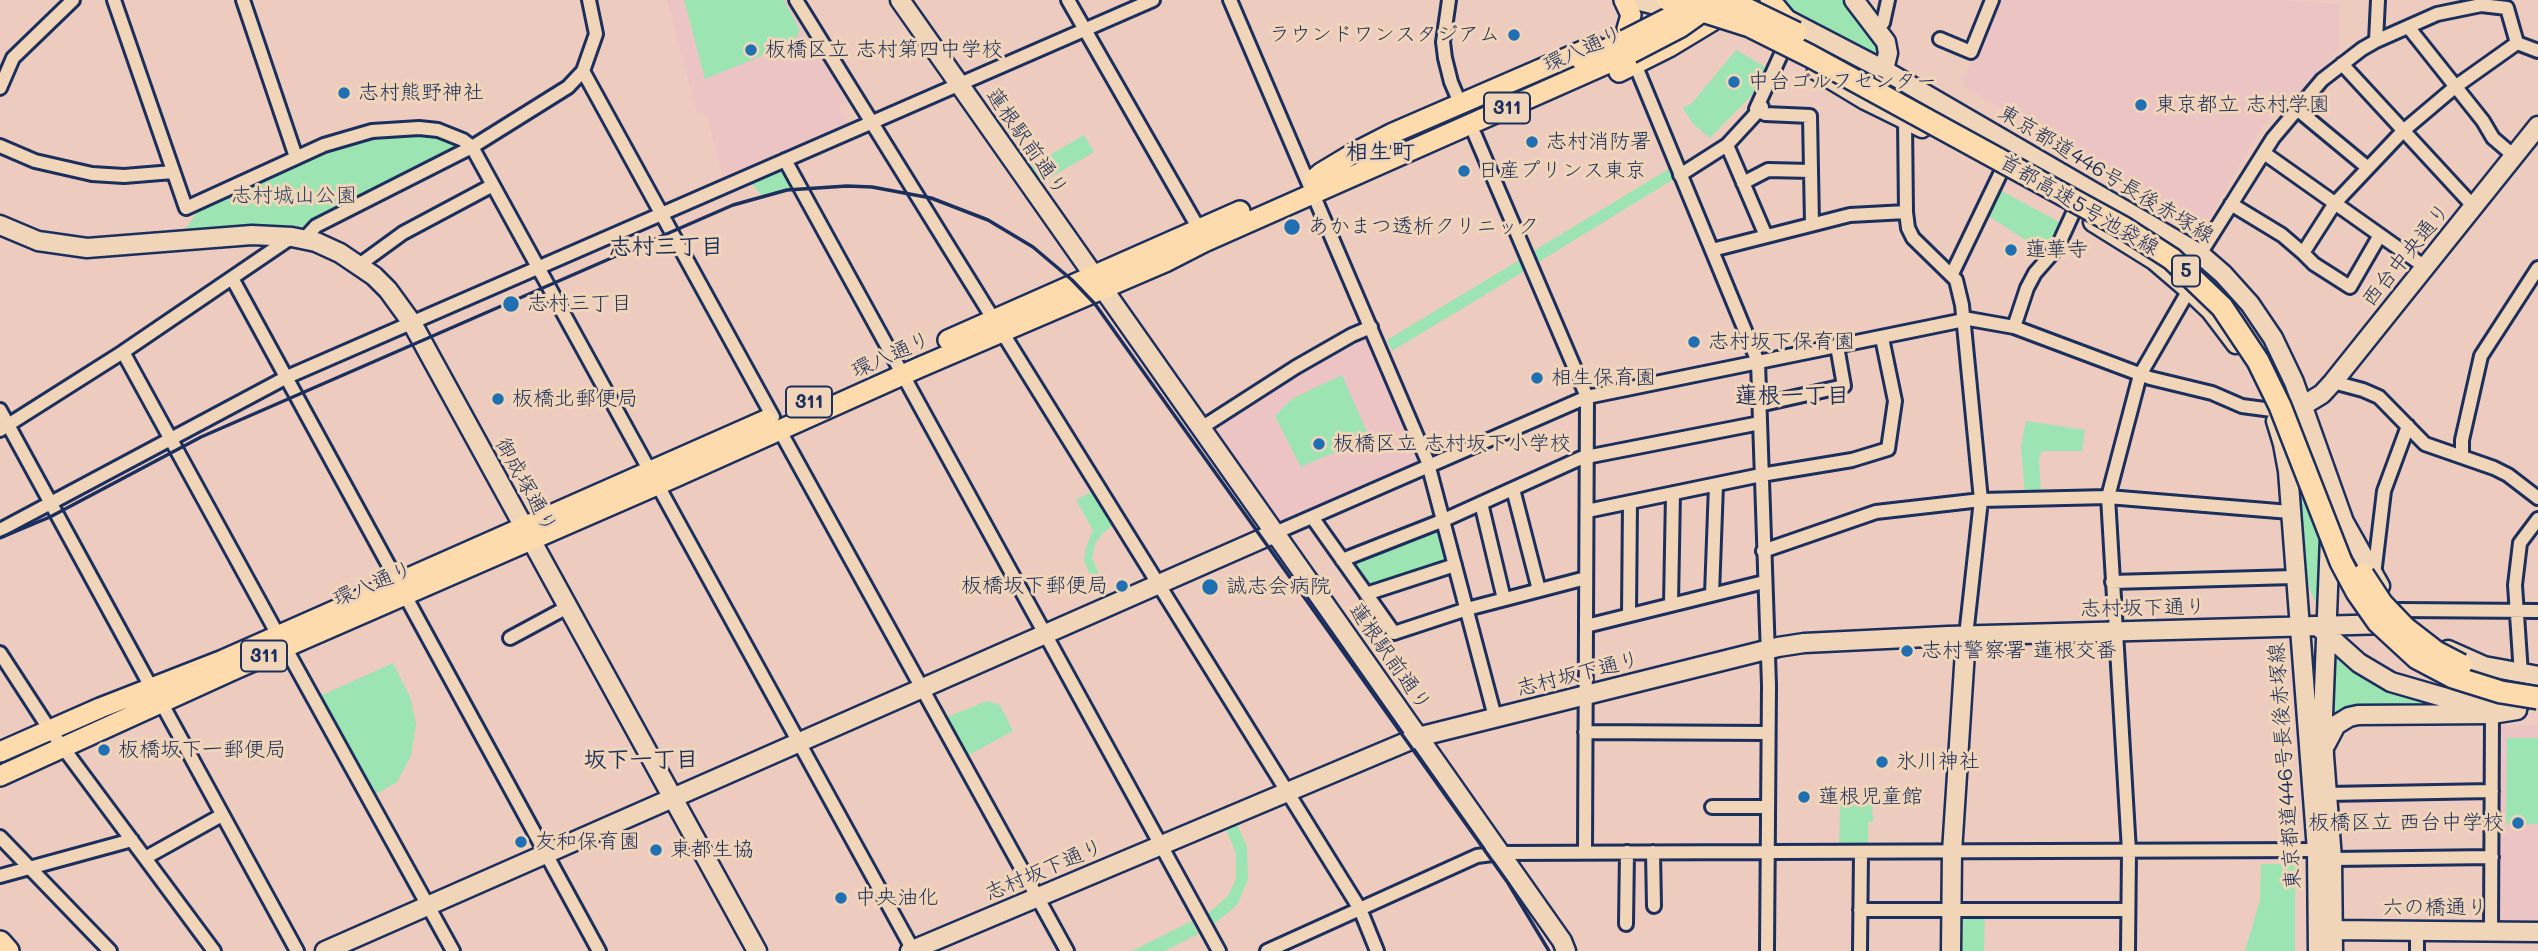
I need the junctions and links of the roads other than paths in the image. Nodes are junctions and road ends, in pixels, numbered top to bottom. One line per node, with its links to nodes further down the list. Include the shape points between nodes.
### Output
1 (73, 0): 35 (street)
2 (114, 0): 62 (street)
3 (243, 0): 57 (street)
4 (589, 0): 39 (street, via 596,34)
5 (796, 0): 48 (street)
6 (900, 0): 41 (street, 蓮根駅前通り)
7 (1068, 0): 28 (street)
8 (1153, 0): 28 (street)
9 (1230, 0): 66 (street)
10 (1449, 0): 44 (street, via 1443,43)
11 (1624, 0): 29 (main road, via 1631,15)
12 (1636, 0): 23 (street, 東京都道446号長後赤塚線)
13 (1696, 0): 66 (main road, 環八通り / 311, bridge, via 1648,30)
14 (1719, 0): 66 (main road, 環八通り / 311, bridge, via 1654,42 1384,163)
15 (1728, 0): 169 (highway, 首都高速5号池袋線 / 5, bridge, via 1817,44 2129,219 2199,266 2231,299 2268,356 2350,551 2382,604 2415,637 2459,664 2504,679)
16 (1738, 0): 25 (main road)
17 (1746, 0): 24 (street, 東京都道446号長後赤塚線)
18 (1770, 0): 24 (main road)
19 (1854, 0): 38 (street, via 1886,42)
20 (1888, 0): 26 (street)
21 (1992, 0): 30 (street, via 1971,52)
22 (2378, 0): 31 (street)
23 (1672, 3): 25 (street, 東京都道446号長後赤塚線); 29 (main road); 173 (highway, 首都高速5号池袋線 / 5, bridge, via 1749,26 1811,56 2172,259 2222,307 2258,361 2341,562 2378,622 2417,658 2453,677)
24 (1785, 18): 38 (street, 東京都道446号長後赤塚線)
25 (1712, 21): 33 (street, 東京都道446号長後赤塚線); 36 (main road)
26 (1883, 23)
27 (2409, 28): 31 (street); 32 (street, via 2437,14 2481,5 2507,8); 42 (street)
28 (1085, 29): 41 (street); 75 (street)
29 (1628, 29): 44 (main road)
30 (1940, 39)
31 (2376, 41): 37 (street)
32 (2516, 43): 34 (street); 42 (street)
33 (1783, 50): 46 (street); 47 (street, 東京都道446号長後赤塚線)
34 (2538, 51)
35 (6, 56): 43 (street)
36 (1635, 64): 51 (main road); 63 (street)
37 (2343, 64): 45 (street, via 2322,80); 50 (street)
38 (1884, 70): 81 (street, 東京都道446号長後赤塚線)
39 (583, 71): 54 (street, via 568,87); 72 (street)
40 (1776, 82): 46 (street)
41 (960, 85): 48 (street); 88 (street, 蓮根駅前通り)
42 (2455, 87): 50 (street); 56 (street, via 2493,138)
43 (0, 88)
44 (1460, 103): 66 (main road, via 1356,152 1321,173)
45 (2298, 110): 55 (street); 60 (street)
46 (1758, 111): 52 (street); 61 (street, via 1810,116)
47 (1905, 120): 59 (street, 東京都道446号長後赤塚線); 71 (street)
48 (873, 122): 58 (street); 92 (street)
49 (2538, 126): 56 (street, 西台中央通り)
50 (2403, 131): 60 (street); 69 (street)
51 (1475, 135): 66 (main road, via 1356,186 1328,194); 103 (street)
52 (1727, 145): 63 (street); 64 (street)
53 (0, 146): 62 (street, via 65,170 124,176)
54 (472, 147): 57 (street, via 438,130 395,129 344,139); 65 (street); 78 (street)
55 (2264, 153): 67 (street); 68 (street)
56 (2514, 156): 69 (street, 西台中央通り)
57 (296, 157): 62 (street, via 186,208)
58 (785, 160): 72 (street); 99 (street)
59 (2003, 168): 70 (street, 東京都道446号長後赤塚線); 86 (street)
60 (2368, 168): 67 (street)
61 (1811, 171): 64 (street, via 1768,170); 74 (street)
62 (173, 172)
63 (1680, 175): 79 (street)
64 (1743, 183): 77 (street)
65 (494, 185): 82 (street, via 403,233); 83 (street)
66 (1312, 185): 75 (main road, 環八通り / 311); 88 (main road, 環八通り / 311); 93 (street)
67 (2335, 203): 76 (street); 80 (street)
68 (2231, 204): 80 (street); 81 (street)
69 (2474, 206): 84 (street, 西台中央通り)
70 (2074, 211): 89 (street, 東京都道446号長後赤塚線, via 2154,260); 94 (street, via 2057,248 2027,288)
71 (1906, 212): 74 (street, via 1850,215); 86 (street, via 1913,238)
72 (661, 214): 83 (street); 108 (street)
73 (0, 225): 78 (street, 御成塚通り, via 38,241 86,248 252,234)
74 (1812, 225): 77 (street)
75 (1199, 229): 88 (main road, 環八通り / 311)
76 (2379, 235): 80 (street, via 2350,287); 84 (street)
77 (1766, 236): 79 (street)
78 (298, 238): 82 (street, 御成塚通り, via 326,246); 87 (street)
79 (1712, 250): 98 (street)
80 (2304, 253)
81 (2200, 254): 105 (street, 東京都道446号長後赤塚線, via 2250,304 2273,338)
82 (359, 265): 91 (street, 御成塚通り, via 388,290)
83 (538, 267): 91 (street); 118 (street)
84 (2425, 267): 102 (street, 西台中央通り)
85 (2538, 268): 114 (street, via 2481,356)
86 (1952, 274): 90 (street)
87 (232, 278): 97 (street); 101 (street)
88 (1098, 281): 92 (main road, 環八通り / 311); 112 (street, 蓮根駅前通り)
89 (2189, 290): 100 (street); 107 (street, 東京都道446号長後赤塚線, via 2236,344)
90 (1964, 320): 94 (street); 95 (street); 125 (street)
91 (412, 323): 101 (street); 135 (street, 御成塚通り)
92 (998, 326): 99 (main road, 環八通り / 311); 145 (street)
93 (1371, 327): 112 (street, via 1296,367); 116 (street)
94 (2014, 327): 100 (street)
95 (1882, 338): 96 (street); 117 (street, via 1895,401 1888,449 1852,460)
96 (1837, 346): 98 (street); 104 (street, via 1844,386)
97 (122, 352): 111 (street); 113 (street)
98 (1758, 362): 103 (street); 104 (street)
99 (900, 369): 108 (main road, 環八通り / 311); 163 (street)
100 (2140, 374): 107 (street, via 2242,406); 123 (street)
101 (287, 377): 113 (street); 146 (street)
102 (2333, 382): 105 (street, 西台中央通り); 110 (street, via 2379,397)
103 (1587, 397): 115 (street); 116 (street)
104 (1759, 405): 109 (street)
105 (2304, 405): 107 (street); 121 (street, 東京都道446号長後赤塚線)
106 (0, 410): 111 (street)
107 (2273, 410): 130 (street, 東京都道446号長後赤塚線, via 2286,456)
108 (776, 423): 118 (main road, 環八通り / 311); 170 (street)
109 (1760, 423): 115 (street); 117 (street)
110 (2408, 426): 114 (street, via 2425,444); 140 (street, via 2384,491)
111 (5, 428): 127 (street)
112 (1201, 428): 136 (street, 蓮根駅前通り)
113 (172, 440): 127 (street); 166 (street)
114 (2462, 456): 124 (street, via 2501,471)
115 (1587, 458): 120 (street); 129 (street)
116 (1429, 466): 131 (street); 133 (street)
117 (1761, 475): 119 (street); 137 (street)
118 (654, 478): 135 (main road, 環八通り / 311); 180 (street)
119 (1716, 485): 122 (street); 149 (street)
120 (1513, 489): 128 (street); 147 (street)
121 (2332, 493): 140 (street, 東京都道446号長後赤塚線); 161 (street, 東京都道446号長後赤塚線)
122 (1673, 494): 126 (street); 151 (street)
123 (2108, 496): 125 (street); 130 (street); 144 (street)
124 (2538, 498)
125 (1981, 500): 137 (street, via 1875,512); 164 (street)
126 (1630, 502): 129 (street); 157 (street)
127 (50, 503): 134 (street); 172 (street)
128 (1481, 503): 133 (street); 150 (street)
129 (1587, 511): 142 (street)
130 (2290, 512): 141 (street, 東京都道446号長後赤塚線)
131 (1312, 517): 136 (street); 138 (street)
132 (2538, 519): 155 (street, via 2520,543)
133 (1444, 520): 138 (street); 139 (street)
134 (0, 530)
135 (527, 533): 146 (main road, 環八通り / 311); 188 (street, 御成塚通り)
136 (1275, 533): 145 (street); 179 (street, 蓮根駅前通り)
137 (1763, 551): 143 (street)
138 (1342, 560): 148 (street)
139 (1455, 565): 148 (street); 152 (street)
140 (2374, 576): 154 (street, 東京都道446号長後赤塚線)
141 (2294, 577): 144 (street); 160 (street, 東京都道446号長後赤塚線); 161 (street, 東京都道446号長後赤塚線, via 2303,602)
142 (1586, 578): 147 (street); 159 (street)
143 (1764, 582): 149 (street); 167 (street)
144 (2112, 582): 162 (street)
145 (1159, 584): 163 (street); 185 (street)
146 (402, 588): 166 (main road, 環八通り / 311); 202 (street)
147 (1539, 590): 150 (street)
148 (1367, 594): 152 (street, via 1394,633)
149 (1712, 594): 151 (street)
150 (1504, 599): 152 (street)
151 (1671, 604): 157 (street)
152 (1466, 609): 175 (street)
153 (562, 610): 165 (street)
154 (2398, 610): 155 (street); 158 (street, 東京都道446号長後赤塚線)
155 (2516, 611): 156 (street); 169 (street)
156 (2538, 611)
157 (1629, 615): 159 (street)
158 (2414, 625): 161 (street, 志村坂下通り); 169 (street, 東京都道446号長後赤塚線, via 2465,658)
159 (1586, 626): 171 (street)
160 (2298, 628): 161 (street, 志村坂下通り); 162 (street, 志村坂下通り); 204 (street, 東京都道446号長後赤塚線)
161 (2324, 629): 173 (street, 東京都道446号長後赤塚線, via 2358,663 2408,688 2474,701); 183 (street, 東京都道446号長後赤塚線)
162 (2115, 631): 164 (street, 志村坂下通り); 195 (street)
163 (1045, 635): 170 (street); 194 (street)
164 (1966, 636): 167 (street, 志村坂下通り, via 1804,643); 201 (street)
165 (510, 638)
166 (281, 641): 172 (main road, 環八通り / 311, via 223,660); 210 (street)
167 (1767, 649): 171 (street, 志村坂下通り); 178 (street)
168 (0, 653): 176 (street)
169 (2532, 678)
170 (922, 689): 180 (street); 209 (street)
171 (1587, 695): 175 (street, 志村坂下通り); 177 (street)
172 (157, 696): 176 (main road, 環八通り / 311); 181 (main road, 環八通り / 311); 191 (street)
173 (2538, 702): 174 (street)
174 (2493, 714): 183 (street, via 2349,717 2332,730); 186 (street)
175 (1494, 717): 179 (street, 志村坂下通り)
176 (50, 730): 181 (street); 182 (main road, 環八通り / 311)
177 (1585, 732): 178 (street); 196 (street)
178 (1768, 733): 190 (street)
179 (1418, 737): 185 (street, 志村坂下通り); 203 (street, 蓮根駅前通り)
180 (799, 743): 188 (street); 230 (street)
181 (63, 748): 184 (main road, 環八通り / 311); 193 (street)
182 (0, 752)
183 (2324, 756): 187 (street, 東京都道446号長後赤塚線)
184 (0, 776)
185 (1288, 791): 194 (street, 志村坂下通り); 212 (street)
186 (2492, 791): 187 (street); 205 (street)
187 (2327, 794): 204 (street, 東京都道446号長後赤塚線)
188 (673, 798): 202 (street); 229 (street, 御成塚通り)
189 (1712, 807): 190 (street)
190 (1767, 807): 199 (street)
191 (222, 815): 206 (street); 225 (street)
192 (0, 837): 207 (street)
193 (132, 840): 206 (street); 207 (street)
194 (1161, 845): 209 (street, 志村坂下通り); 232 (street)
195 (2129, 851): 201 (street); 204 (street); 215 (street)
196 (1585, 852): 197 (street); 203 (street)
197 (1627, 852): 198 (street); 216 (street)
198 (1653, 852): 199 (street); 211 (street)
199 (1768, 852): 200 (street); 236 (street)
200 (1861, 852): 201 (street); 213 (street)
201 (1952, 852): 214 (street)
202 (547, 853): 210 (street); 228 (street)
203 (1500, 853): 212 (street, via 1477,856); 235 (street, 蓮根駅前通り)
204 (2325, 854): 205 (street); 217 (street, 東京都道446号長後赤塚線); 240 (street, 東京都道446号長後赤塚線)
205 (2492, 857): 219 (street)
206 (145, 858): 224 (street)
207 (29, 867): 208 (street); 223 (street)
208 (0, 876)
209 (1037, 897): 230 (street, 志村坂下通り); 231 (street)
210 (428, 905): 226 (street); 227 (street)
211 (1654, 906)
212 (1360, 909): 233 (street); 234 (street)
213 (1860, 910): 214 (street); 237 (street)
214 (1951, 910): 215 (street); 238 (street)
215 (2128, 910): 239 (street)
216 (1626, 924)
217 (2333, 930): 218 (street, 六の橋通り); 241 (street, 東京都道446号長後赤塚線)
218 (2417, 931): 219 (street, 六の橋通り); 242 (street)
219 (2491, 931): 220 (street, 六の橋通り)
220 (2538, 932)
221 (0, 942): 222 (highway)
222 (9, 951)
223 (110, 951)
224 (214, 951)
225 (297, 951)
226 (325, 951)
227 (453, 951)
228 (599, 951)
229 (757, 951)
230 (912, 951)
231 (1067, 951)
232 (1219, 951)
233 (1268, 951)
234 (1377, 951)
235 (1566, 951)
236 (1767, 951)
237 (1860, 951)
238 (1951, 951)
239 (2128, 951)
240 (2318, 951)
241 (2333, 951)
242 (2417, 951)

